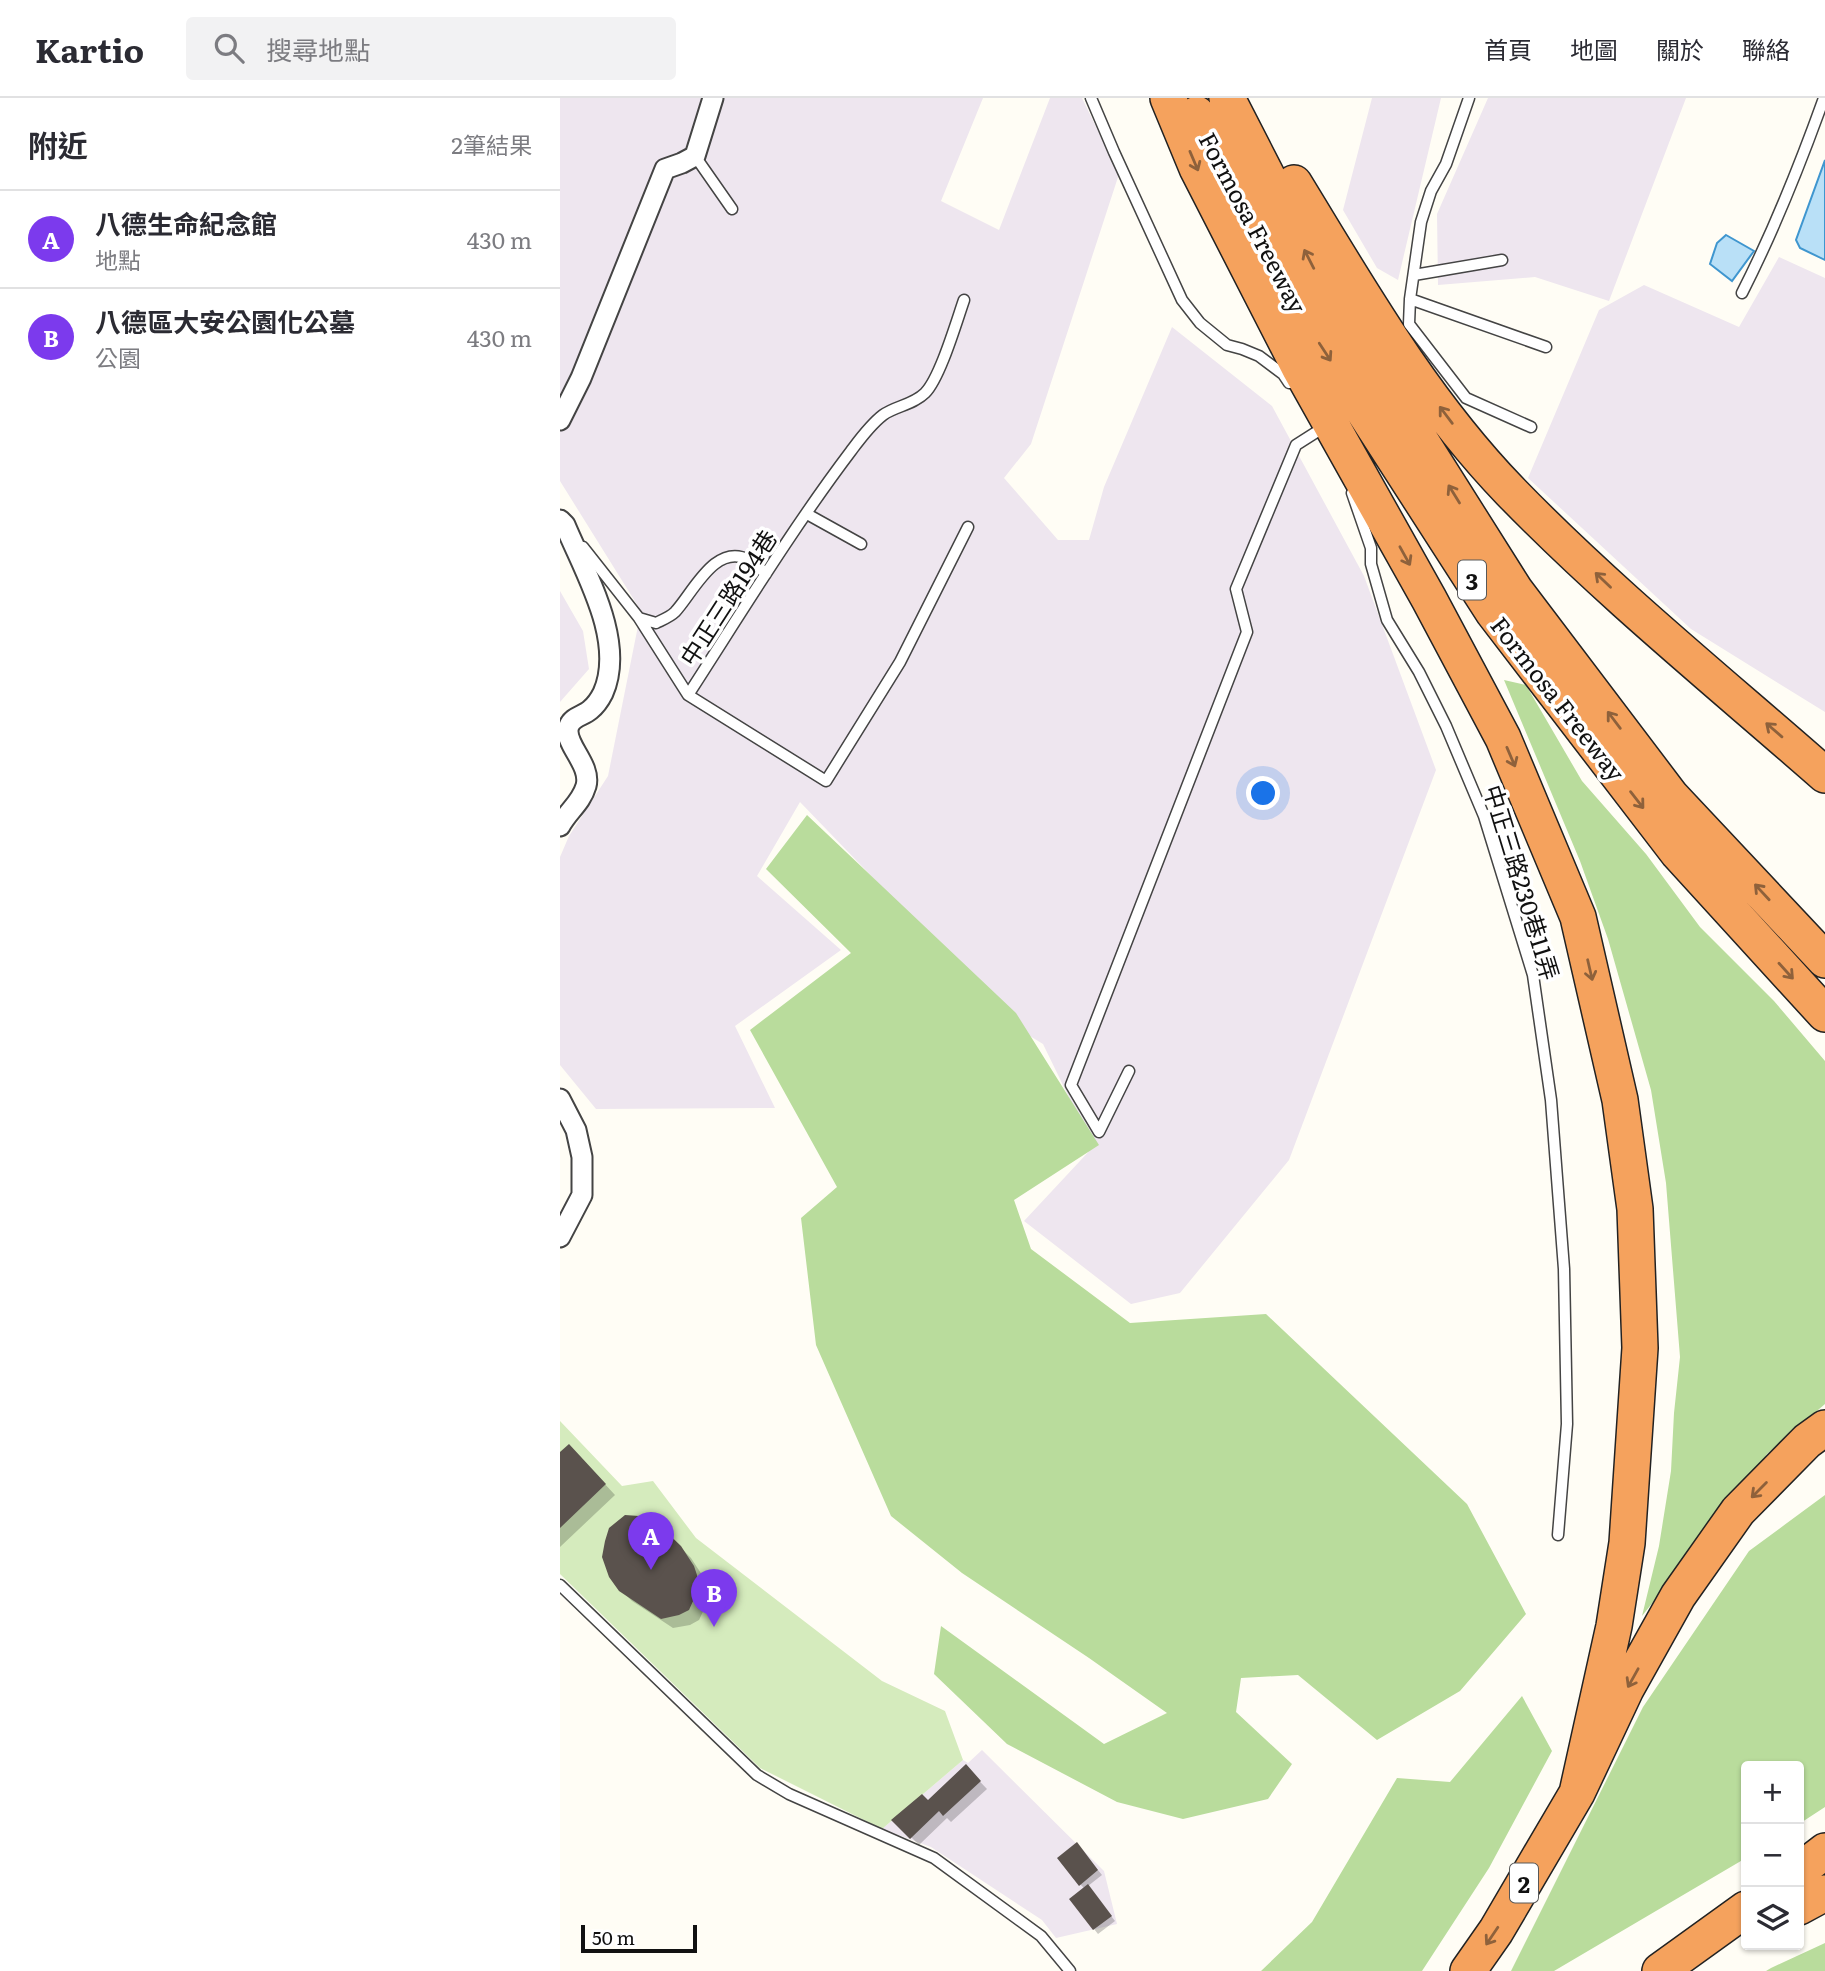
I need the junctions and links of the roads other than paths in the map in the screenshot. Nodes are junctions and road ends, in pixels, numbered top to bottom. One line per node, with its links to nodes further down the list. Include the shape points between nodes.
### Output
1 (713, 98): 9 (street)
2 (1091, 98): 17 (lane, via 1182,300 1200,323 1227,345 1259,356 1283,374)
3 (1168, 98): 39 (highway, one-way to 39, via 1197,168 1300,369 1503,738 1578,917 1620,1101 1635,1209 1640,1348 1628,1544)
4 (1189, 98): 32 (highway, Formosa Freeway / 3, one-way to 32, via 1296,306 1493,612 1678,853)
5 (1227, 98): 31 (highway, Formosa Freeway / 3, one-way to 5, via 1671,796 1515,590 1325,289)
6 (1242, 98): 29 (highway, one-way to 6, via 1614,591 1500,480 1447,418 1374,315)
7 (1469, 98): 12 (lane, via 1421,222)
8 (1824, 98): 13 (lane, via 1800,165)
9 (695, 156): 10 (lane); 18 (street, via 665,169 582,378)
10 (732, 209)
11 (1502, 260): 12 (lane)
12 (1414, 275): 14 (lane)
13 (1742, 293)
14 (1410, 299): 16 (lane); 19 (lane, via 1409,324 1466,398)
15 (964, 300): 22 (lane, 中正三路194巷, via 927,392 883,415 866,432)
16 (1546, 346)
17 (1296, 394)
18 (560, 420)
19 (1531, 427)
20 (1324, 442): 33 (lane, via 1315,426 1296,445 1236,589 1247,632 1071,1085 1099,1132)
21 (1349, 487): 37 (lane, 中正三路230巷11弄, via 1367,533 1387,620 1425,682 1484,816 1533,975 1551,1100 1564,1269 1566,1424)
22 (807, 514): 25 (lane); 26 (lane, 中正三路194巷)
23 (562, 523): 27 (lane); 30 (street, via 602,612 610,656 601,696 569,725 568,736 587,775 580,800)
24 (968, 527): 28 (lane, 中正三路194巷, via 900,662 826,780)
25 (861, 544)
26 (766, 574): 27 (lane, via 747,559 720,559 673,615 656,623); 28 (lane, 中正三路194巷)
27 (639, 618): 28 (lane)
28 (688, 695)
29 (1825, 775)
30 (560, 826)
31 (1825, 960)
32 (1825, 1014)
33 (1129, 1071)
34 (560, 1099): 35 (street, via 576,1130 582,1157 582,1195)
35 (560, 1237)
36 (1816, 1434): 39 (highway, one-way to 39, via 1738,1511 1678,1596 1626,1689)
37 (1558, 1535)
38 (560, 1585): 46 (lane, via 757,1775 789,1794 934,1858 1041,1936)
39 (1577, 1793): 47 (highway, 2, one-way to 47)
40 (1825, 1851): 41 (highway)
41 (1804, 1867)
42 (1825, 1894): 43 (highway)
43 (1804, 1904)
44 (1741, 1913): 48 (highway)
45 (1741, 1939): 49 (highway)
46 (1070, 1971)
47 (1468, 1971)
48 (1660, 1971)
49 (1685, 1971)

